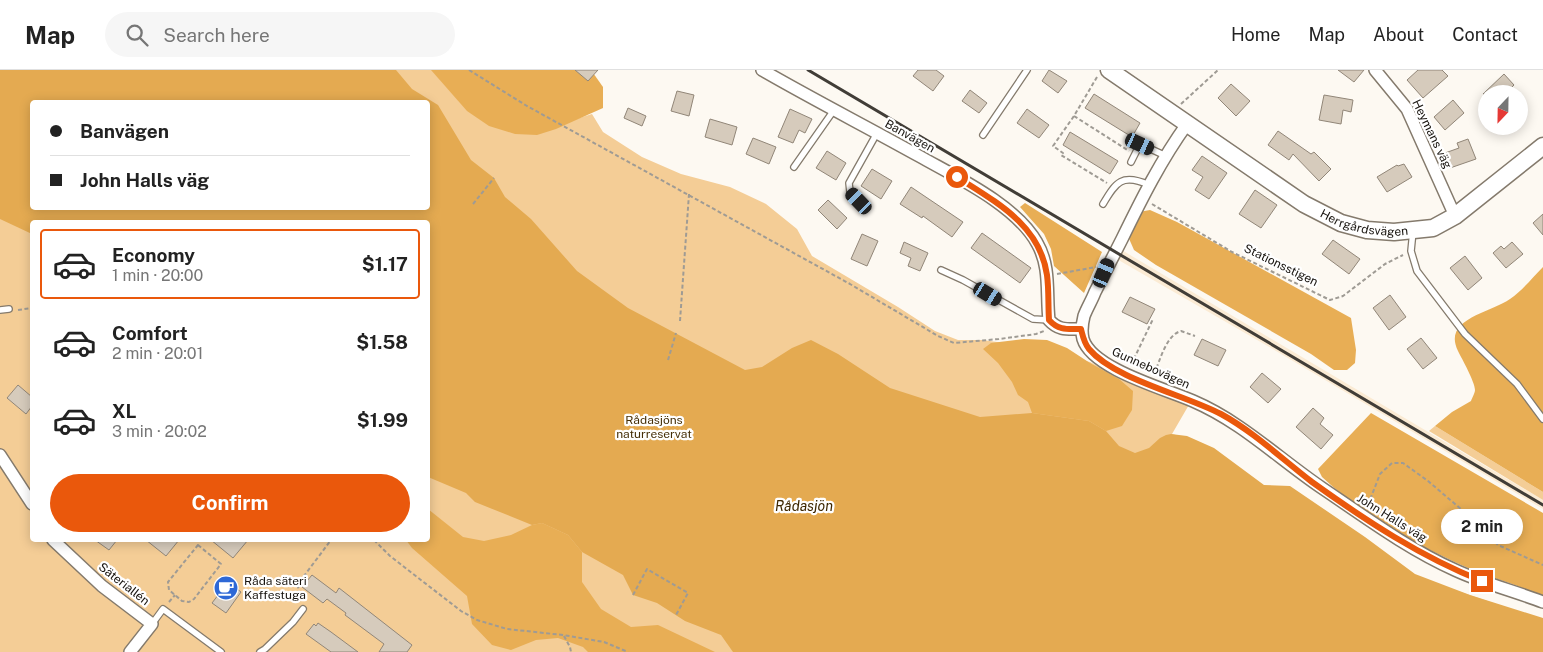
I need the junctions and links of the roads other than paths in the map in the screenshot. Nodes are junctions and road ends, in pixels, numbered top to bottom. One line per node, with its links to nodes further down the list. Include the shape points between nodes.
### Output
1 (762, 70): 5 (street, Banvägen)
2 (1028, 70): 8 (lane)
3 (1109, 70): 6 (street, Herrgårdsvägen)
4 (1375, 70): 16 (street, Heymans väg, via 1407,109)
5 (834, 110): 7 (street, Banvägen); 12 (lane)
6 (1187, 124): 10 (street); 17 (street, Herrgårdsvägen, via 1304,204 1341,224 1367,230)
7 (877, 133): 14 (lane, via 849,183 850,192); 21 (street, Banvägen, via 973,188 1027,228 1044,257)
8 (983, 135)
9 (1543, 146): 16 (street, Herrgårdsvägen)
10 (1166, 156): 11 (lane, via 1140,144); 13 (street)
11 (1132, 162)
12 (794, 167)
13 (1149, 185): 15 (lane, via 1133,180 1123,181 1114,187); 22 (street, via 1109,261 1084,315)
14 (859, 201)
15 (1103, 204)
16 (1455, 216): 17 (street, Herrgårdsvägen, via 1433,228)
17 (1413, 231): 23 (lane, via 1412,250 1417,271 1465,334 1517,384)
18 (941, 270): 21 (lane, via 1032,319)
19 (9, 309): 20 (lane)
20 (0, 310)
21 (1052, 324): 22 (street, via 1062,330)
22 (1081, 329): 25 (street, Gunnebovägen, via 1083,341 1095,356 1127,374 1222,415)
23 (1543, 419)
24 (0, 455): 26 (street)
25 (1314, 483): 28 (street, John Halls väg, via 1419,552 1454,570)
26 (30, 495)
27 (56, 542): 30 (street, Säteriallén, via 102,586)
28 (1543, 602)
29 (303, 609): 33 (lane)
30 (152, 624): 31 (street, Säteriallén); 32 (lane, via 163,609)
31 (130, 652)
32 (221, 652)
33 (260, 652)

